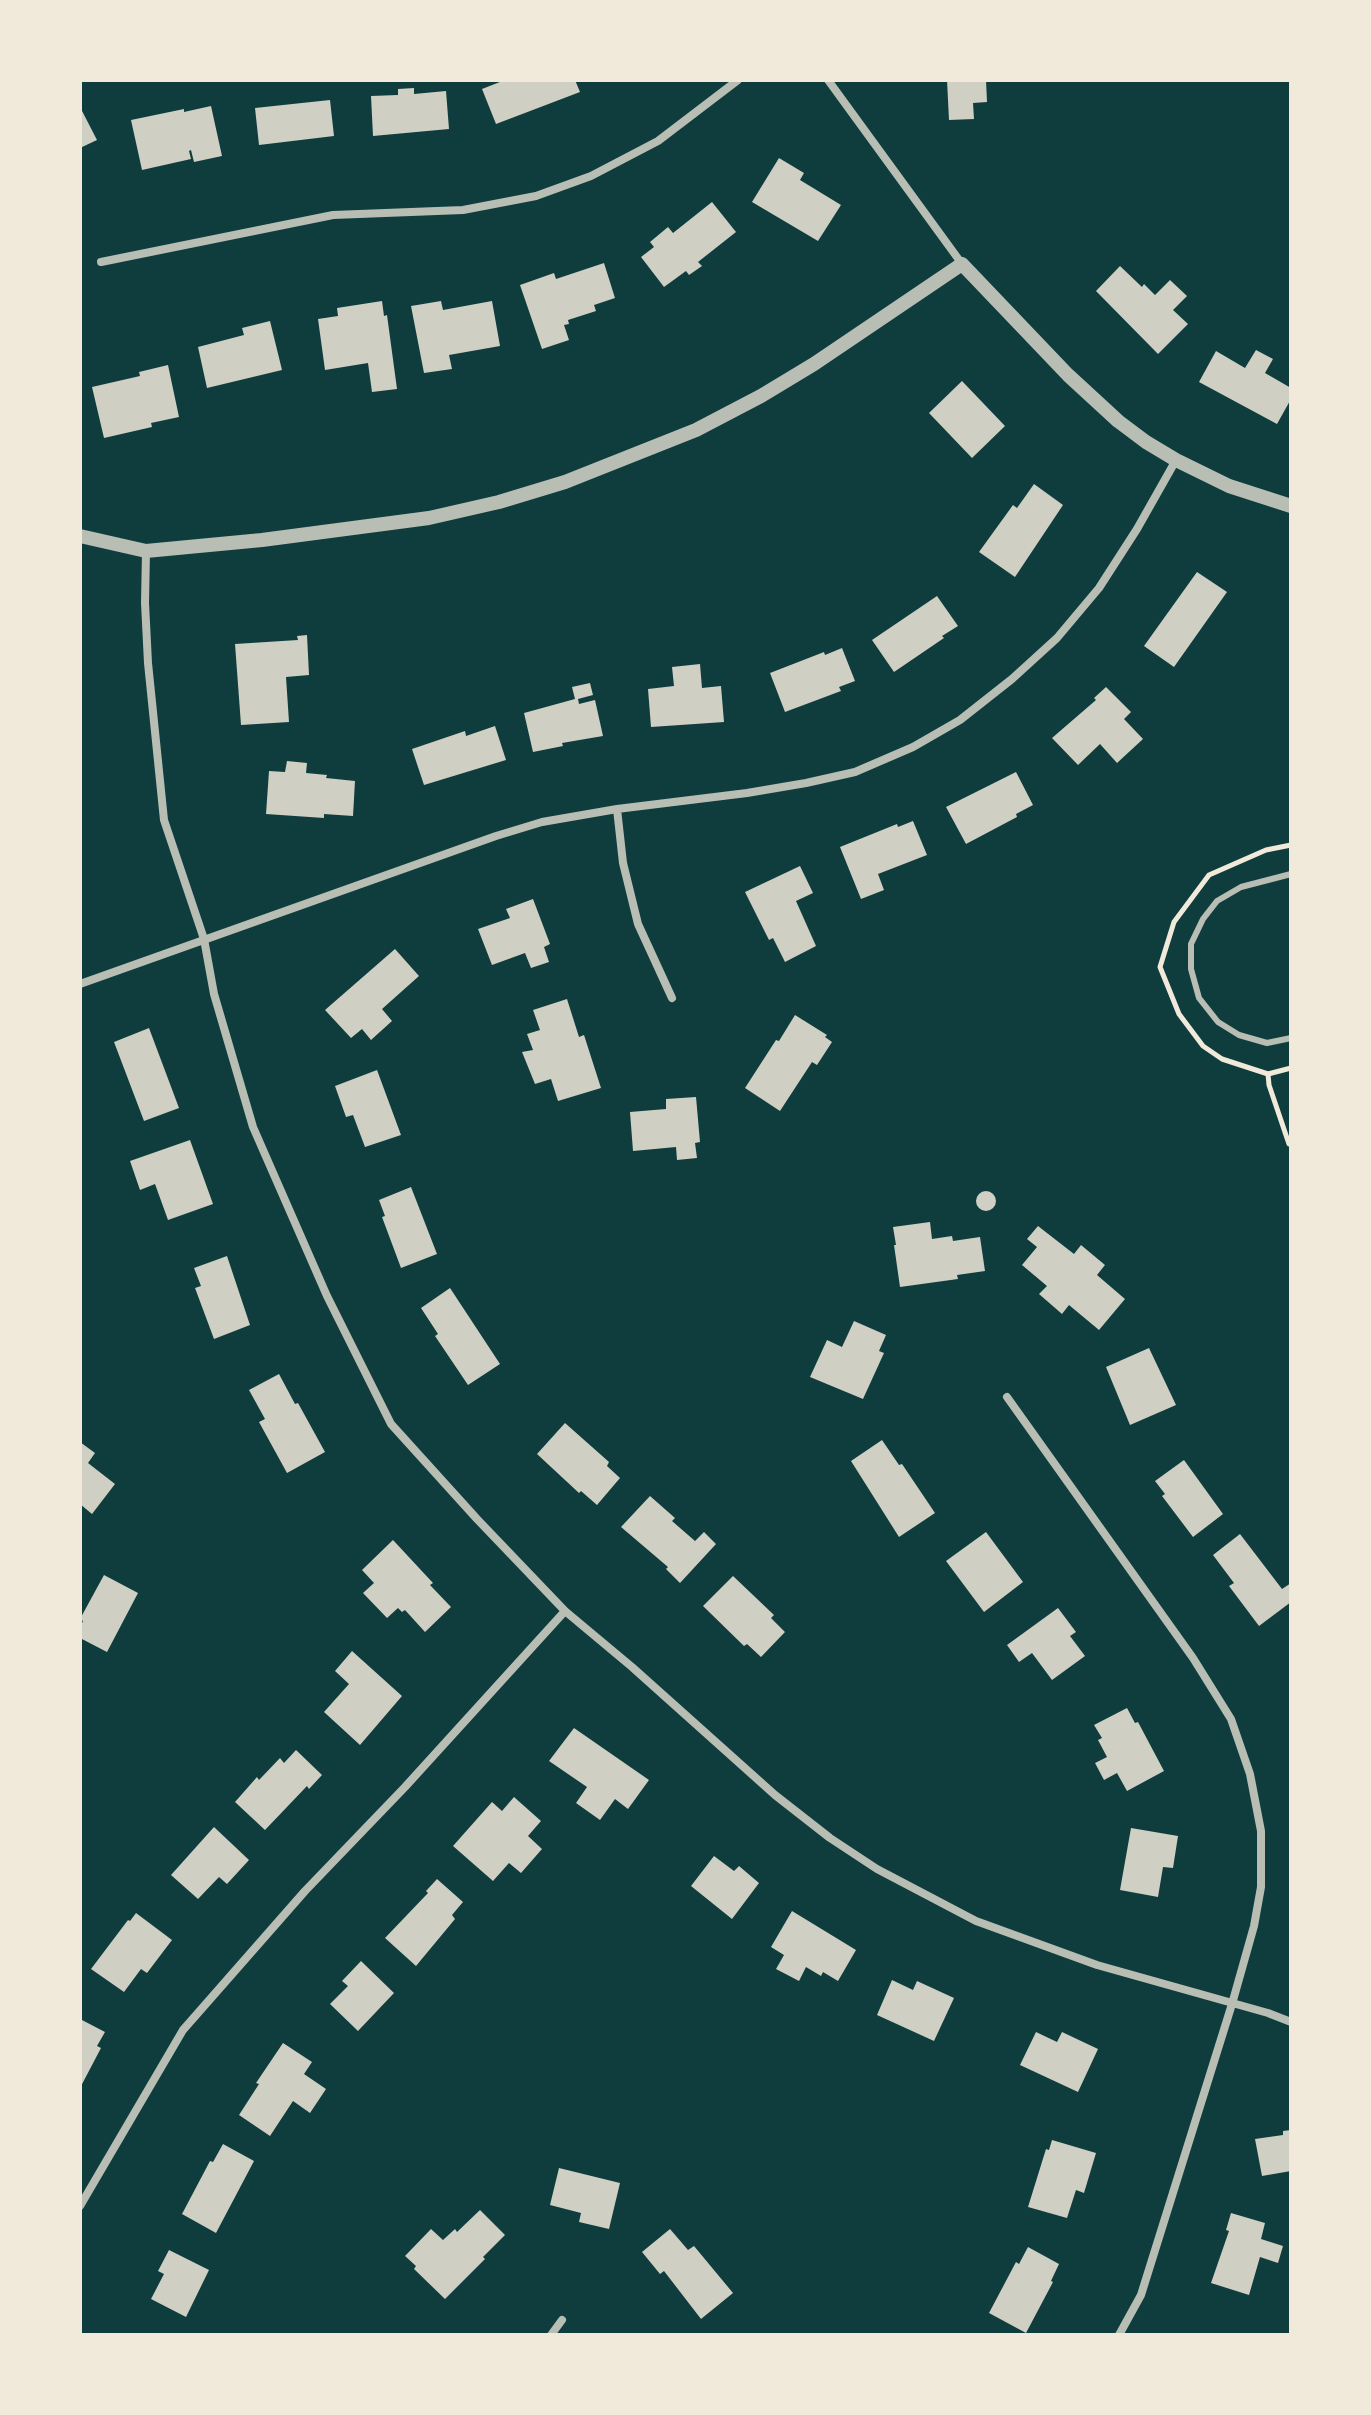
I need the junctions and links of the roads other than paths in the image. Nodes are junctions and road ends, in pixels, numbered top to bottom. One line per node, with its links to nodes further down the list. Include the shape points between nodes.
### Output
1 (738, 80): 3 (street, via 658,141 591,176 536,196 463,210 333,215)
2 (828, 80): 4 (street)
3 (101, 262)
4 (962, 264): 5 (street, via 1088,394); 8 (street, via 761,396 696,430 565,482 429,518)
5 (1176, 460): 6 (street, via 1229,486); 9 (street, via 1099,588 1057,638 960,720 855,772 747,793)
6 (1291, 506)
7 (80, 536): 8 (street)
8 (146, 551): 11 (street, via 148,663 164,820)
9 (617, 809): 11 (street, via 496,836); 13 (street, via 638,924)
10 (1291, 874): 14 (lane, via 1241,887 1217,901 1191,944 1199,998 1218,1022 1267,1043)
11 (204, 939): 12 (street); 16 (street, via 214,994 253,1127 327,1296 391,1424)
12 (80, 984)
13 (672, 998)
14 (1291, 1038)
15 (1007, 1397): 17 (street, via 1231,1719 1250,1774 1261,1831 1261,1887)
16 (565, 1611): 17 (street, via 775,1795 877,1869 976,1921 1032,1943); 19 (street, via 183,2030)
17 (1232, 2004): 18 (street); 22 (street, via 1141,2295)
18 (1291, 2022)
19 (80, 2206)
20 (562, 2320): 21 (street)
21 (551, 2335)
22 (1119, 2335)

